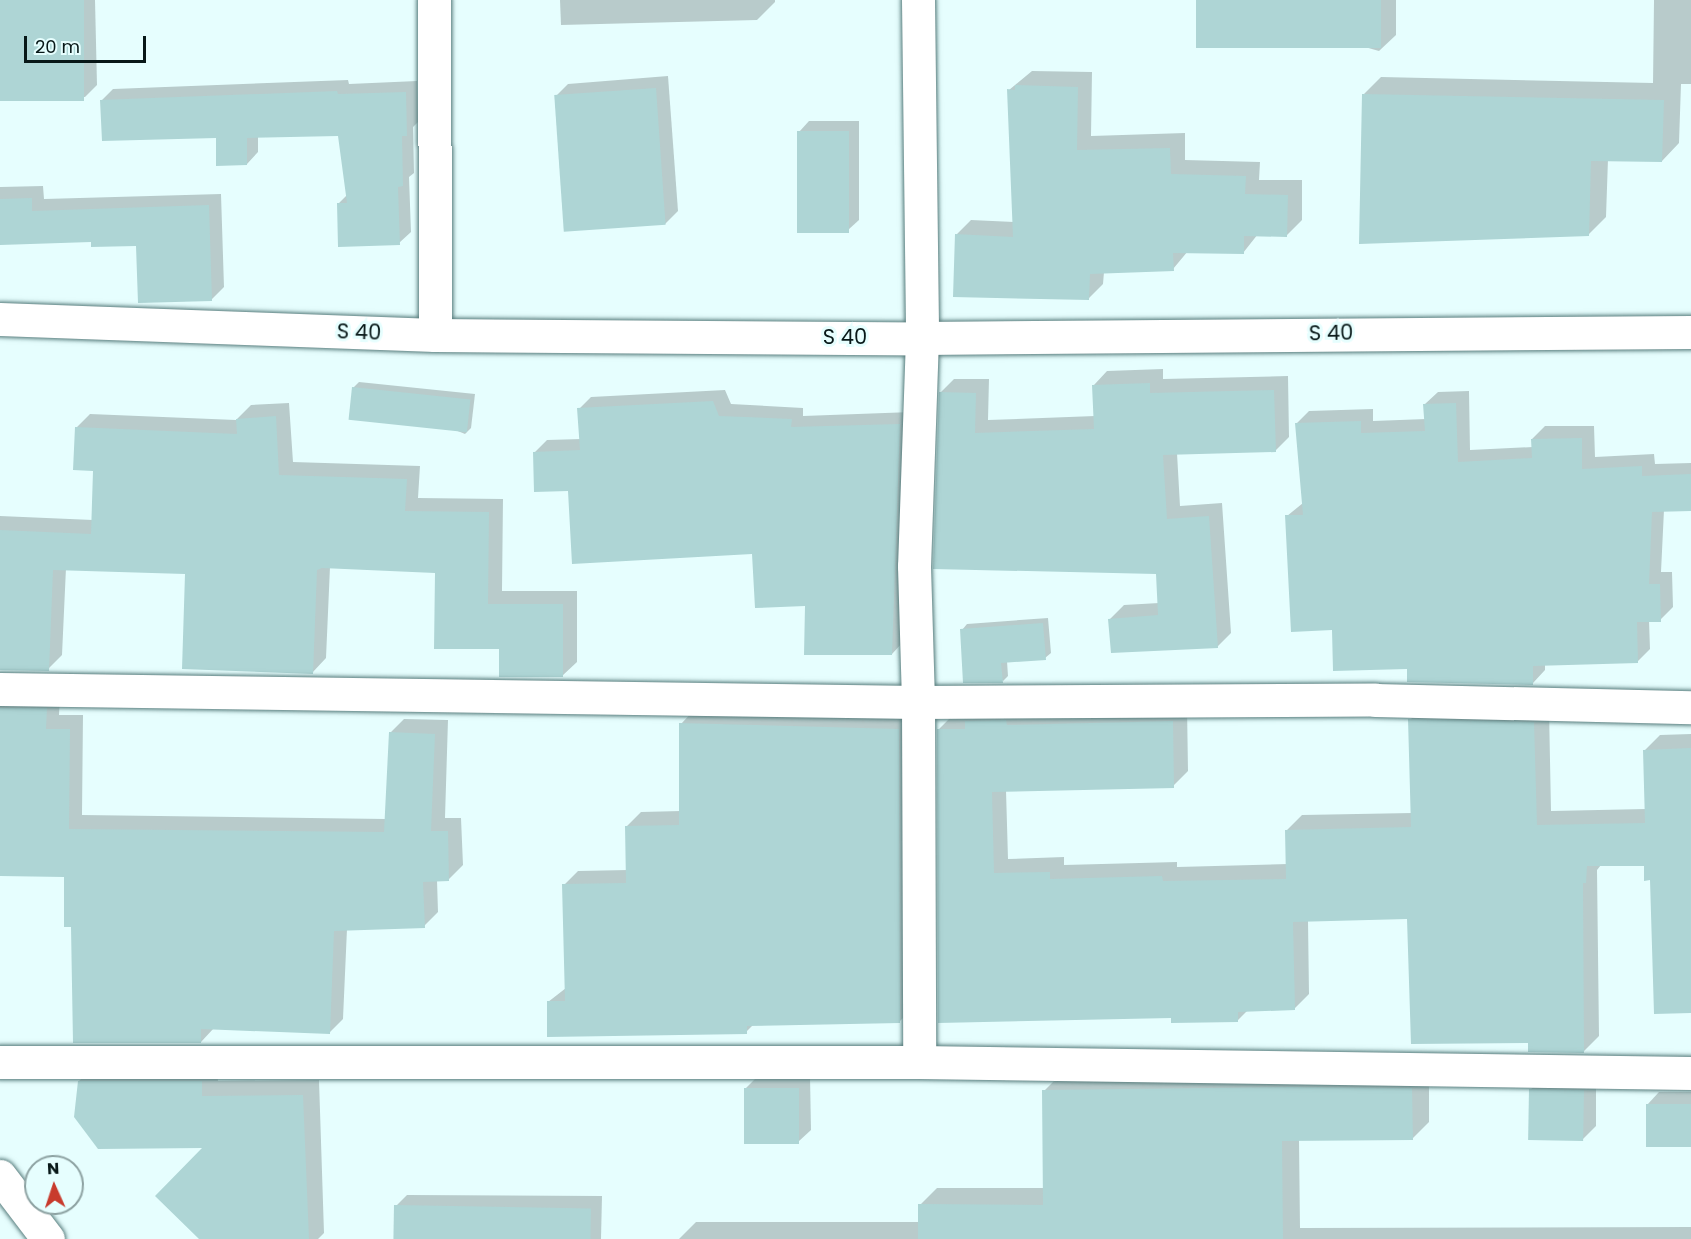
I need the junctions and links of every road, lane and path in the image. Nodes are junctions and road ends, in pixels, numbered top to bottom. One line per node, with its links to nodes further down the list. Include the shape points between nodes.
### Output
1 (434, 0): 5 (street)
2 (918, 0): 6 (street)
3 (0, 319): 5 (street, S 40)
4 (1691, 332): 6 (street, S 40)
5 (435, 335): 6 (street, S 40)
6 (922, 338): 8 (street, via 914,566)
7 (0, 689): 8 (street)
8 (918, 702): 9 (street, via 1375,700); 11 (street)
9 (1691, 707)
10 (0, 1062): 11 (street)
11 (919, 1062): 12 (street)
12 (1691, 1073)
13 (0, 1176): 14 (street)
14 (48, 1239)

